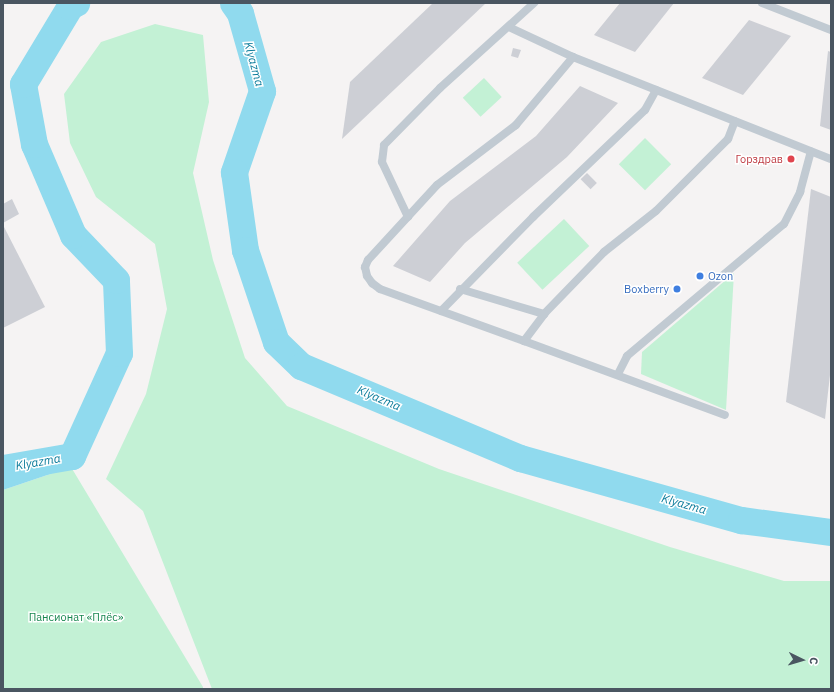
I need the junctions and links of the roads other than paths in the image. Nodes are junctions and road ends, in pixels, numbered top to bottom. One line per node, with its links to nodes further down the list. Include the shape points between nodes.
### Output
1 (534, 3): 3 (lane)
2 (762, 3): 4 (lane)
3 (509, 27): 5 (lane); 10 (lane, via 440,88 384,145 382,162)
4 (831, 30)
5 (573, 58): 6 (lane); 10 (lane, via 516,125 437,185)
6 (656, 90): 7 (lane); 11 (lane, via 645,110)
7 (735, 121): 8 (lane); 13 (lane, via 728,139 656,211 604,252)
8 (811, 151): 9 (lane); 15 (lane, via 800,192 784,224 627,356)
9 (831, 159)
10 (408, 217): 12 (lane, via 368,260 365,267 367,276 380,289)
11 (460, 289): 12 (lane); 13 (lane)
12 (441, 311): 14 (lane)
13 (544, 314): 14 (lane)
14 (524, 341): 15 (lane)
15 (618, 374): 16 (lane)
16 (725, 415)

